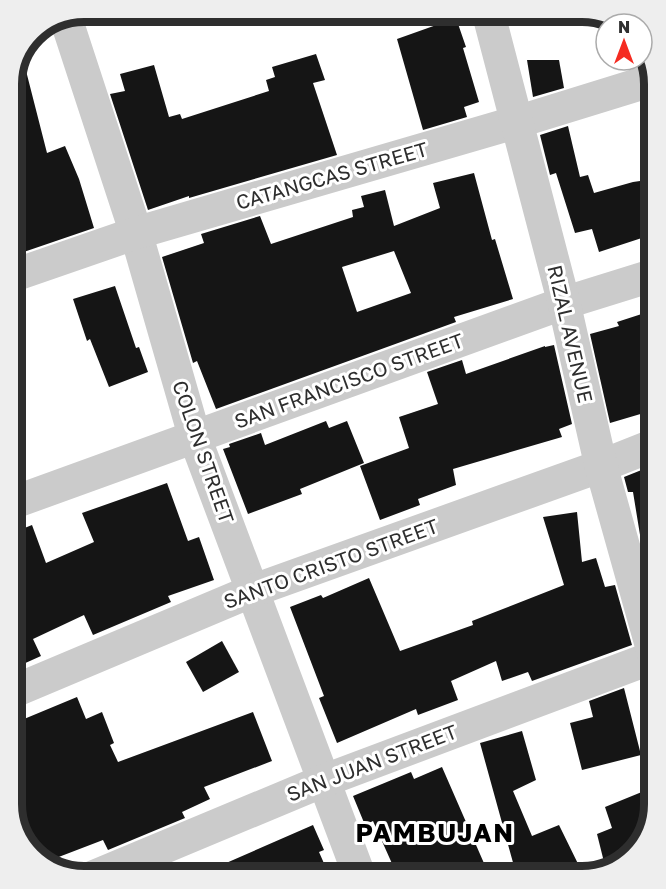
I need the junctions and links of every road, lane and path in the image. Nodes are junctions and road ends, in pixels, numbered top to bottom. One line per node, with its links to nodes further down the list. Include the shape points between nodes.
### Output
1 (491, 23): 4 (street, RIZAL AVENUE)
2 (68, 25): 5 (street, COLON STREET)
3 (644, 83): 4 (street, CATANGCAS STREET)
4 (517, 122): 5 (street, CATANGCAS STREET); 8 (street, RIZAL AVENUE)
5 (136, 233): 6 (street, CATANGCAS STREET); 9 (street, COLON STREET)
6 (23, 272)
7 (644, 278): 8 (street, SAN FRANCISCO STREET)
8 (564, 303): 9 (street, SAN FRANCISCO STREET); 11 (street, RIZAL AVENUE)
9 (195, 438): 12 (street, SAN FRANCISCO STREET); 13 (street, COLON STREET)
10 (644, 449): 11 (street, SANTO CRISTO STREET)
11 (601, 466): 13 (street, SANTO CRISTO STREET); 14 (street, RIZAL AVENUE)
12 (22, 499)
13 (252, 591): 16 (street, SANTO CRISTO STREET); 17 (street, COLON STREET)
14 (644, 620)
15 (644, 660): 17 (street, SAN JUAN STREET)
16 (22, 688)
17 (323, 781): 18 (street, SAN JUAN STREET); 19 (street, COLON STREET)
18 (119, 866)
19 (356, 866)

